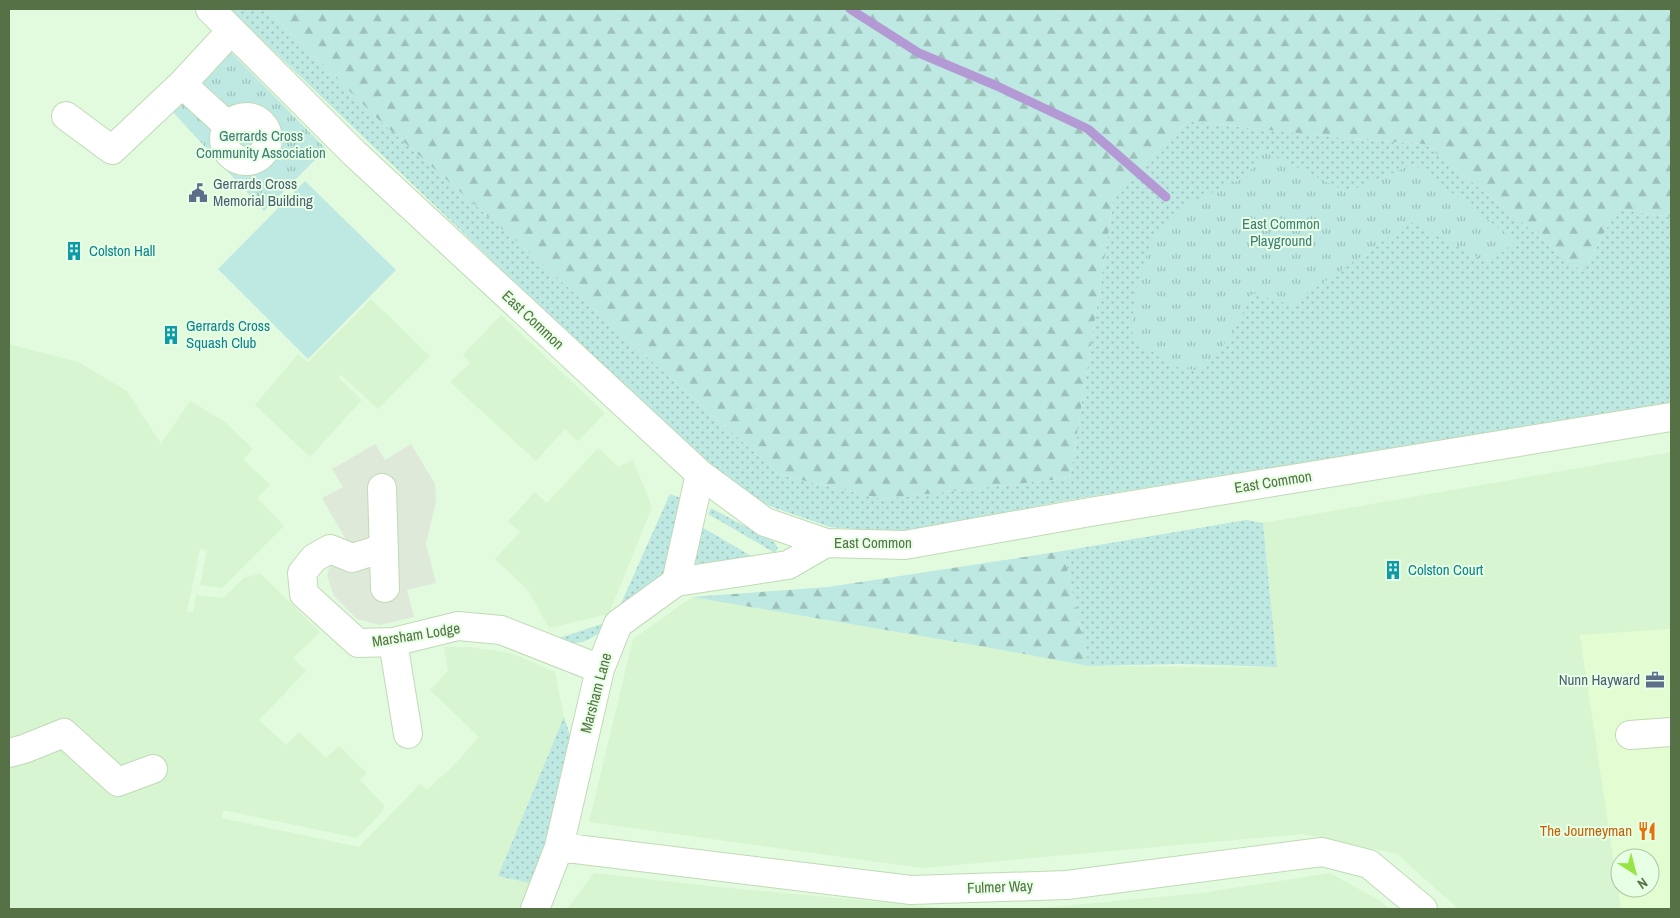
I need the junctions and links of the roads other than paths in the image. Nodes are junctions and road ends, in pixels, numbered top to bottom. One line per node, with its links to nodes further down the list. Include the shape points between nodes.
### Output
1 (210, 9): 2 (street, East Common)
2 (231, 31): 3 (street); 4 (street, East Common)
3 (182, 84): 5 (street, via 112,150); 7 (street)
4 (289, 88): 6 (street); 9 (street, East Common, via 354,153)
5 (66, 116)
6 (262, 122): 7 (street, via 240,117); 7 (street, via 269,142 262,155 248,161 228,153 224,139)
7 (228, 126)
8 (1671, 417): 11 (street, East Common, via 906,545)
9 (700, 474): 11 (street, East Common, via 764,522); 13 (street)
10 (382, 488): 12 (street)
11 (826, 543): 13 (street, via 788,565)
12 (384, 548): 14 (street); 15 (street, Marsham Lodge, via 352,558 330,549 314,558 302,573 304,594 358,643)
13 (676, 582): 16 (street, Marsham Lane, via 618,624)
14 (385, 588)
15 (393, 642): 16 (street, Marsham Lodge, via 458,626 501,630); 18 (street)
16 (600, 669): 22 (street, Marsham Lane)
17 (1671, 732): 19 (street)
18 (408, 734)
19 (1630, 735)
20 (9, 753): 21 (street, via 64,733 118,782)
21 (154, 769)
22 (559, 846): 23 (street, Marsham Lane); 24 (street, Fulmer Way, via 911,890 1067,885 1322,852 1369,864)
23 (535, 909)
24 (1423, 909)

